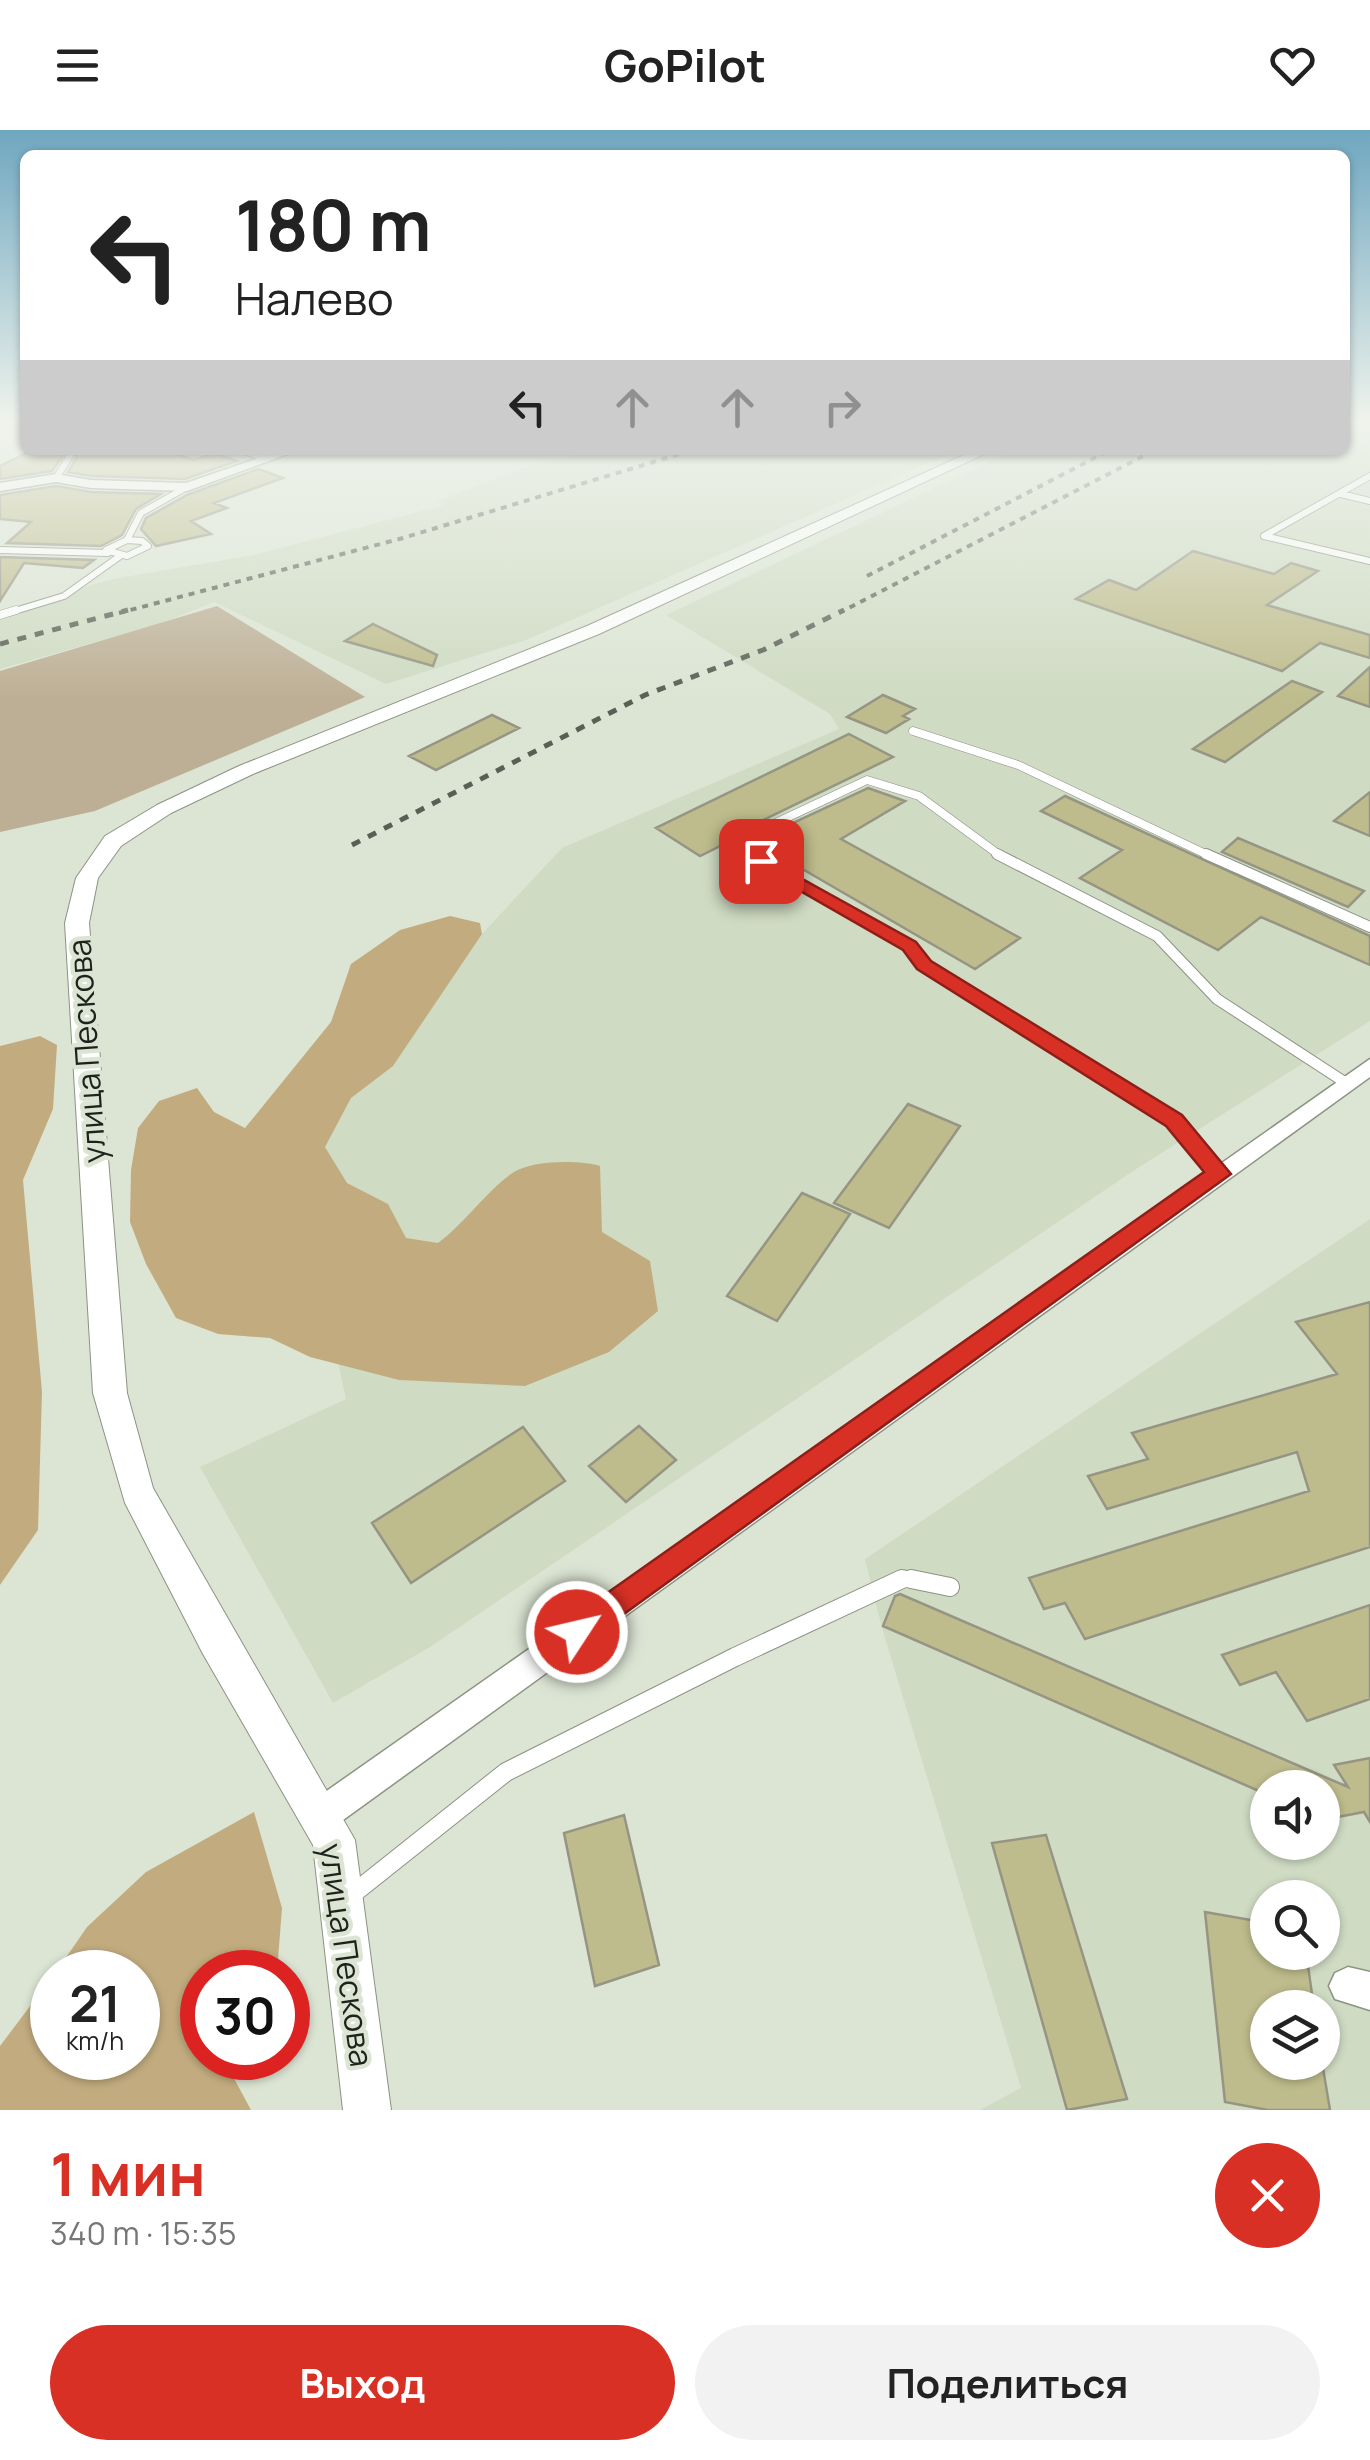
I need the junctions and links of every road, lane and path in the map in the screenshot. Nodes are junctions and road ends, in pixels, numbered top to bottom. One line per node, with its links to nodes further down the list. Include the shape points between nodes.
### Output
1 (138, 515): 4 (lane)
2 (843, 515): 16 (street, улица Пескова, via 593,630 180,801 113,841 87,878 77,923 110,1393 137,1492)
3 (1302, 515): 8 (lane, via 1264,536)
4 (127, 540): 6 (lane); 7 (lane, via 148,546)
5 (0, 550): 6 (lane)
6 (108, 553): 7 (lane)
7 (120, 556): 9 (lane, via 64,596)
8 (1370, 560)
9 (0, 615)
10 (913, 731): 11 (lane, via 1018,765)
11 (1370, 928)
12 (1370, 1066): 13 (street)
13 (1346, 1083): 14 (street); 14 (lane, via 1217,999 1156,936 992,852 919,796 892,785 867,780 731,844 910,946 924,965 1174,1120)
14 (1219, 1174): 16 (street)
15 (950, 1587): 17 (lane, via 905,1578 506,1772)
16 (320, 1816): 17 (street, улица Пескова, via 334,1840)
17 (342, 1902): 18 (street, улица Пескова)
18 (368, 2110)

